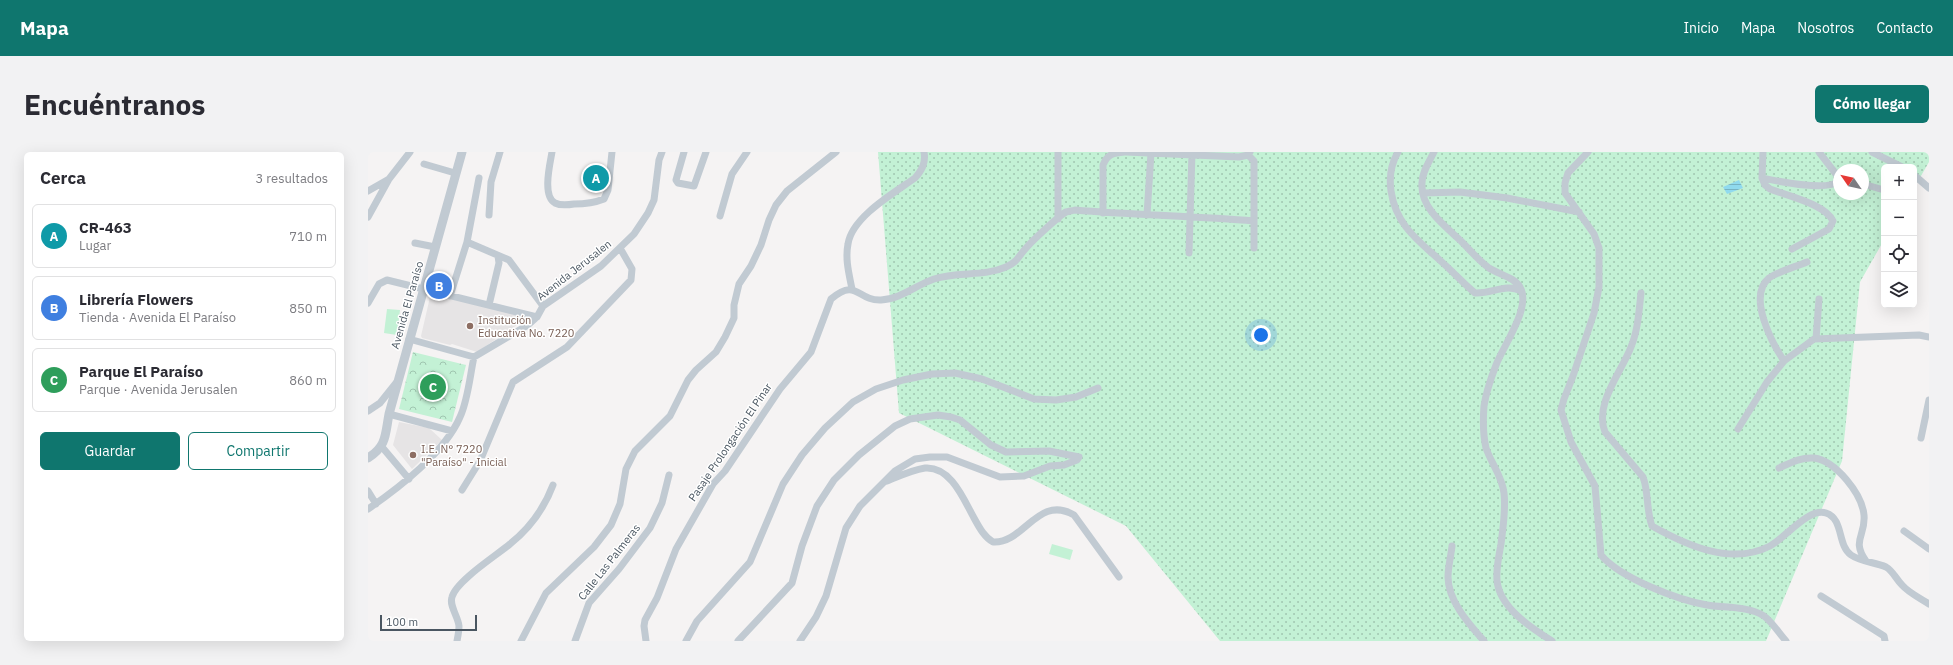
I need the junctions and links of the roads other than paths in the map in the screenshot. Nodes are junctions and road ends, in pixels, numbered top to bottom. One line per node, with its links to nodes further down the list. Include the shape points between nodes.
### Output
1 (410, 152): 30 (street)
2 (462, 152): 26 (street, Avenida El Paraíso)
3 (500, 152): 39 (street, via 491,182)
4 (552, 152): 5 (street, via 548,179 549,194 552,201 561,205 595,203 604,199 608,190)
5 (612, 152)
6 (662, 152): 49 (street, Avenida Jerusalen, via 654,200 634,234)
7 (684, 152): 8 (street, via 676,180 678,183 692,186 695,184)
8 (706, 152)
9 (747, 152): 41 (street, via 732,174)
10 (836, 152): 98 (street, via 787,191 776,205 761,245 739,284 734,318 725,337 716,352 688,380 670,416 635,451 626,469 620,504 611,525 594,547 546,593)
11 (924, 152): 55 (street, via 924,166 918,175 859,221 852,231 847,261)
12 (1058, 152): 44 (street)
13 (1126, 152): 20 (street); 38 (street, via 1111,153 1103,165)
14 (1398, 152): 57 (street, via 1391,169 1393,202 1398,216 1412,235 1475,293 1514,287)
15 (1434, 152): 36 (street, via 1423,174)
16 (1588, 152): 37 (street, via 1568,173 1565,183 1565,193)
17 (1763, 152): 29 (street)
18 (1820, 152): 25 (street)
19 (1872, 152): 24 (street)
20 (1151, 153): 22 (street); 40 (street)
21 (1249, 153): 22 (street, via 1239,157); 45 (street, via 1254,161)
22 (1192, 154): 42 (street)
23 (424, 164): 26 (street)
24 (1896, 164)
25 (1833, 170)
26 (455, 173): 48 (street, Avenida El Paraíso)
27 (1917, 177): 33 (street)
28 (479, 178): 46 (street)
29 (1762, 178): 31 (street, via 1800,184); 51 (street, via 1770,189 1816,205 1830,214 1833,221 1829,229)
30 (389, 179): 35 (street); 43 (street)
31 (1833, 184)
32 (1869, 186): 34 (street)
33 (1929, 188)
34 (1881, 189)
35 (368, 191)
36 (1423, 193): 37 (street, via 1460,192); 57 (street, via 1443,226 1490,268 1513,280)
37 (1580, 212): 105 (street, via 1594,234 1599,248 1599,287 1594,313 1561,410 1571,442 1595,486 1601,555 1628,575 1657,590 1706,605 1733,608 1764,616)
38 (1103, 213): 40 (street); 44 (street, via 1075,210 1066,212)
39 (489, 215)
40 (1147, 215): 42 (street)
41 (720, 216)
42 (1189, 216): 45 (street); 52 (street)
43 (368, 217)
44 (1058, 219): 55 (street, via 1027,247 1021,257 991,273 948,275 932,279 890,299 878,300)
45 (1254, 221): 50 (street)
46 (467, 242): 53 (street); 59 (street)
47 (415, 243): 48 (street)
48 (435, 248): 56 (street, Avenida El Paraíso)
49 (620, 248): 63 (street, Avenida Jerusalen, via 601,266); 85 (street, via 632,269 631,280 567,347 513,382 480,461)
50 (1254, 248)
51 (1792, 249)
52 (1189, 253)
53 (498, 256): 62 (street, via 499,263); 63 (street, via 509,260)
54 (1806, 262): 69 (street, via 1771,277 1764,286 1761,314 1775,348)
55 (852, 289): 96 (street, Pasaje Prolongación El Pinar, via 845,289 831,298 811,352 780,389 725,471 704,497 676,549 657,598 645,620)
56 (423, 290): 59 (street); 61 (street, via 387,280 379,284); 67 (street, Avenida El Paraíso)
57 (1521, 291): 104 (street, via 1519,319 1496,364 1488,388 1484,405 1484,435 1504,494 1505,517 1497,564 1497,581 1502,596 1521,619)
58 (1641, 293): 92 (street, via 1635,335 1604,403 1602,426 1643,477 1652,526 1701,549 1721,553 1742,553 1771,546 1818,511 1827,513 1836,520 1845,548 1851,555)
59 (450, 296): 62 (street)
60 (1819, 299): 66 (street)
61 (368, 303)
62 (489, 306): 64 (street)
63 (543, 306): 64 (street, Avenida Jerusalen)
64 (537, 317): 68 (street, Avenida Jerusalen)
65 (1929, 337): 66 (street, via 1919,335)
66 (1816, 338): 69 (street)
67 (409, 339): 68 (street); 70 (street, Avenida El Paraíso)
68 (474, 357): 76 (street, via 461,416)
69 (1784, 361): 75 (street, via 1767,382)
70 (398, 381): 73 (street, via 380,403); 74 (street, Avenida El Paraíso)
71 (1098, 388): 100 (street, via 1076,397 1056,400 1034,399 982,379 955,374 932,374 876,389 853,402 825,428 802,455 783,484 750,562 697,621)
72 (1929, 400): 77 (street)
73 (368, 411)
74 (389, 414): 76 (street); 78 (street, Avenida El Paraíso)
75 (1738, 429)
76 (452, 430): 82 (street, via 448,438)
77 (1921, 438)
78 (382, 447): 79 (street); 82 (street)
79 (368, 458)
80 (1779, 468): 92 (street, via 1800,459 1815,458 1844,476 1863,508 1865,517 1858,547)
81 (669, 475): 99 (street, Calle Las Palmeras, via 662,503 650,528 589,603)
82 (409, 479): 87 (street)
83 (883, 482): 93 (street, via 926,468 937,470 948,477 959,491 984,535 993,542 1008,539 1048,511 1069,512 1074,515); 101 (street, via 915,459 930,456 947,457 1000,477 1024,476 1050,466 1064,465 1079,457 1049,451 1006,452 960,420 951,417 938,415 910,419 895,426 858,456 834,480 817,506 792,583); 102 (street, via 860,506 846,528 826,596)
84 (553, 485): 97 (street, via 538,516 527,529 456,588 451,602 459,625)
85 (462, 490)
86 (368, 491): 87 (street)
87 (376, 504): 88 (street)
88 (368, 509)
89 (1904, 531): 91 (street)
90 (1452, 546): 103 (street, via 1449,586 1464,616)
91 (1929, 549)
92 (1866, 562): 95 (street, via 1887,568 1907,590)
93 (1119, 577)
94 (1821, 596): 106 (street, via 1884,636)
95 (1929, 604)
96 (646, 638)
97 (457, 641)
98 (521, 641)
99 (575, 641)
100 (686, 641)
101 (738, 641)
102 (800, 641)
103 (1484, 641)
104 (1552, 641)
105 (1786, 641)
106 (1885, 641)

